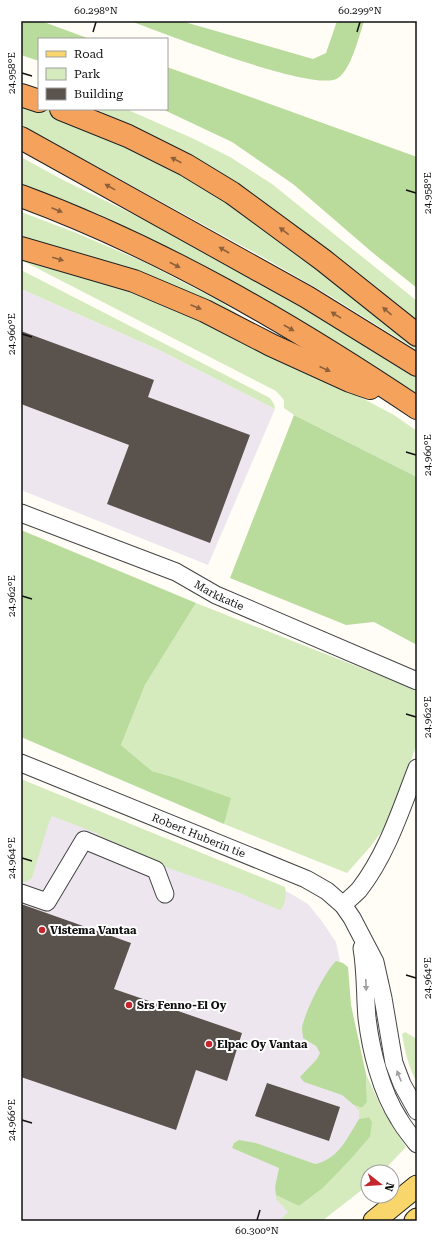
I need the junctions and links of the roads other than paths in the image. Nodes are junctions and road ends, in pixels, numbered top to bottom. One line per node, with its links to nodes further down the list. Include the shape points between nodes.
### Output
1 (21, 95): 2 (highway)
2 (38, 101)
3 (63, 110): 7 (highway, one-way to 3, via 323,260 232,193 186,165 128,136)
4 (21, 138): 8 (highway, one-way to 4, via 308,297)
5 (21, 196): 9 (highway, one-way to 9, via 100,229 207,281 348,363)
6 (21, 248): 9 (highway, one-way to 9, via 134,281 205,311 350,381)
7 (417, 336)
8 (417, 365)
9 (412, 405)
10 (21, 513): 11 (street, Markkatie, via 176,572 216,595)
11 (417, 681)
12 (21, 763): 16 (street, Robert Huberin tie, via 306,879 327,891)
13 (417, 768): 16 (street, via 381,855 358,890)
14 (21, 894): 15 (street, via 47,902 84,840 156,870)
15 (165, 894)
16 (343, 905): 17 (street, Robert Huberin tie)
17 (359, 932): 18 (street, Robert Huberin tie, one-way to 17, via 402,1084 394,1062 375,962); 19 (street, Robert Huberin tie, one-way to 19, via 365,968 367,1018 375,1060 398,1119)
18 (417, 1111)
19 (417, 1144)
20 (417, 1186): 21 (main road)
21 (374, 1221)

